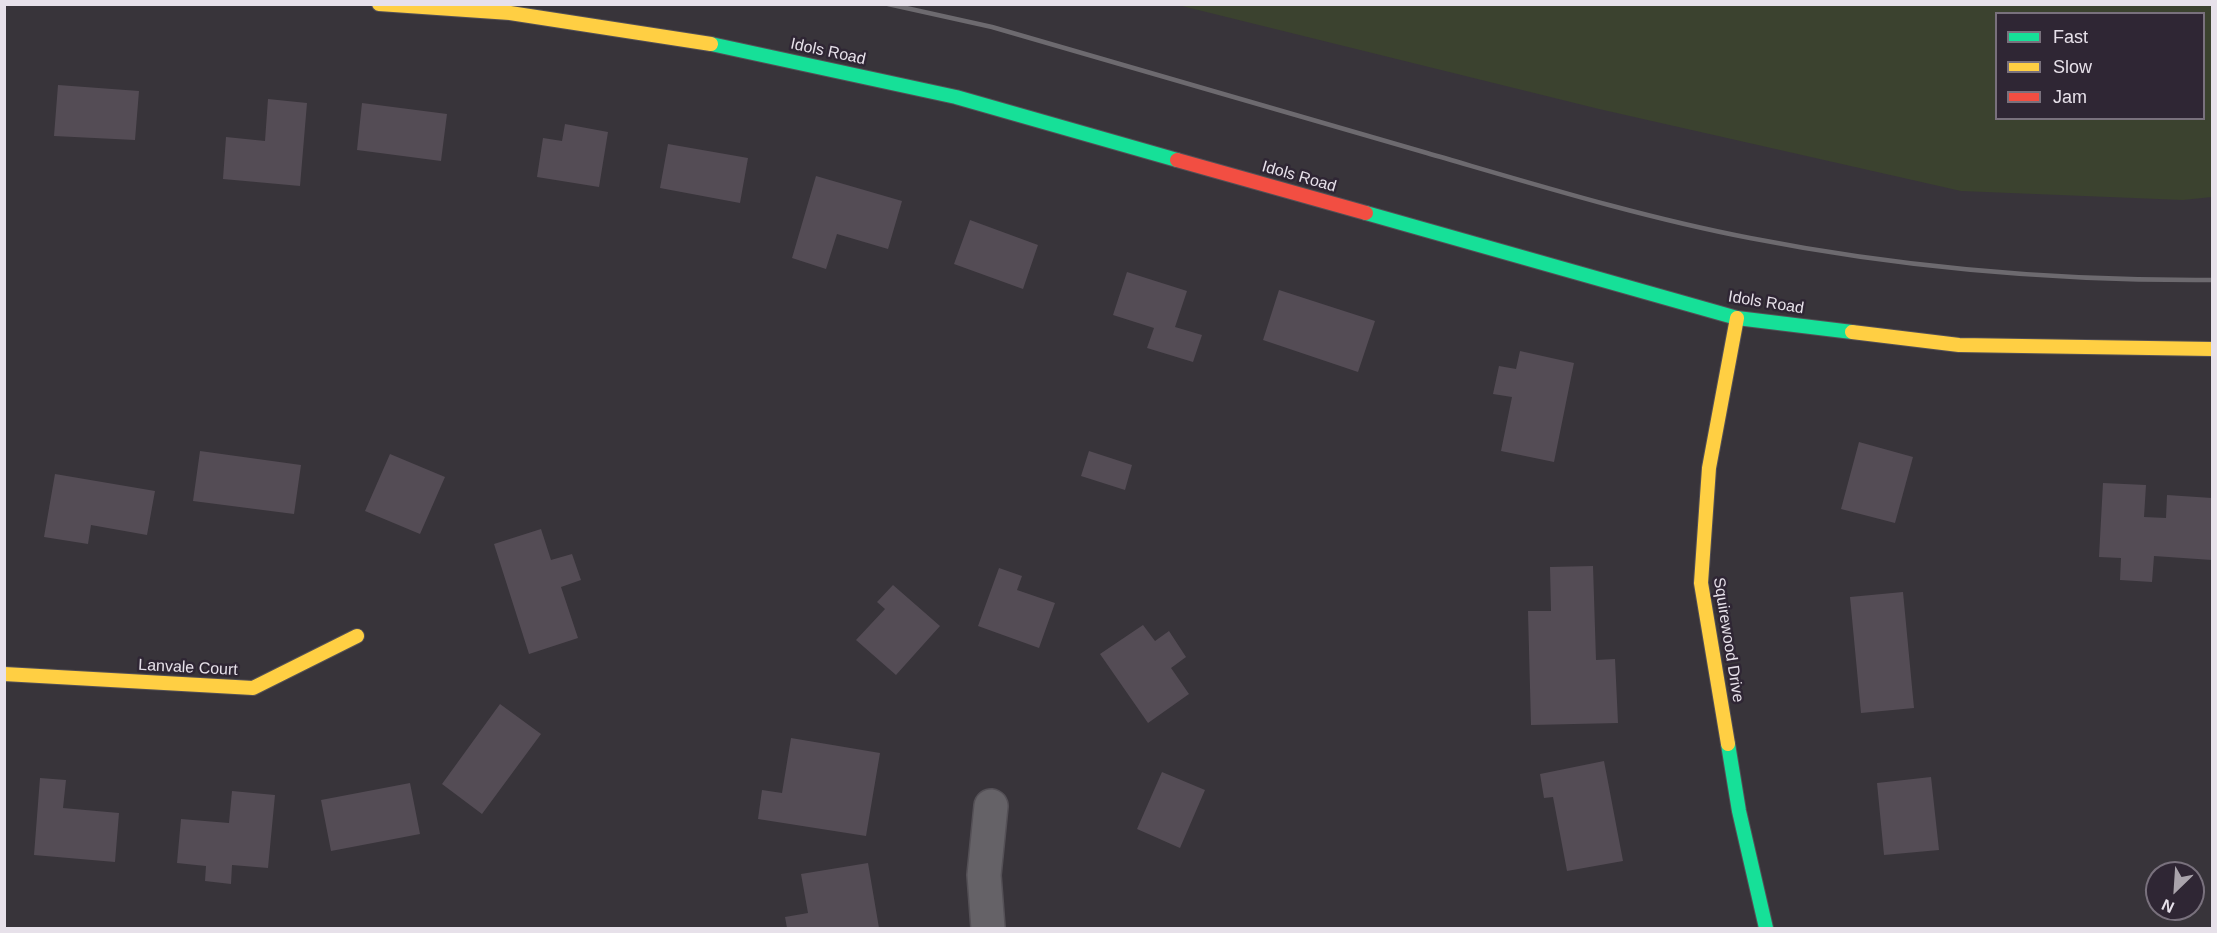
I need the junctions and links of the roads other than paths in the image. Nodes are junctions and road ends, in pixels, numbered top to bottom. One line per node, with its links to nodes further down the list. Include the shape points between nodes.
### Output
1 (379, 4): 2 (street, Idols Road, via 510,13 722,46 956,97)
2 (1737, 318): 3 (street, Idols Road, via 1959,345); 8 (street, Squirewood Drive, via 1709,468 1701,583 1739,812)
3 (2212, 349)
4 (357, 636): 5 (street, Lanvale Court, via 253,688)
5 (4, 674)
6 (991, 806): 7 (street, via 984,875)
7 (988, 928)
8 (1766, 928)

